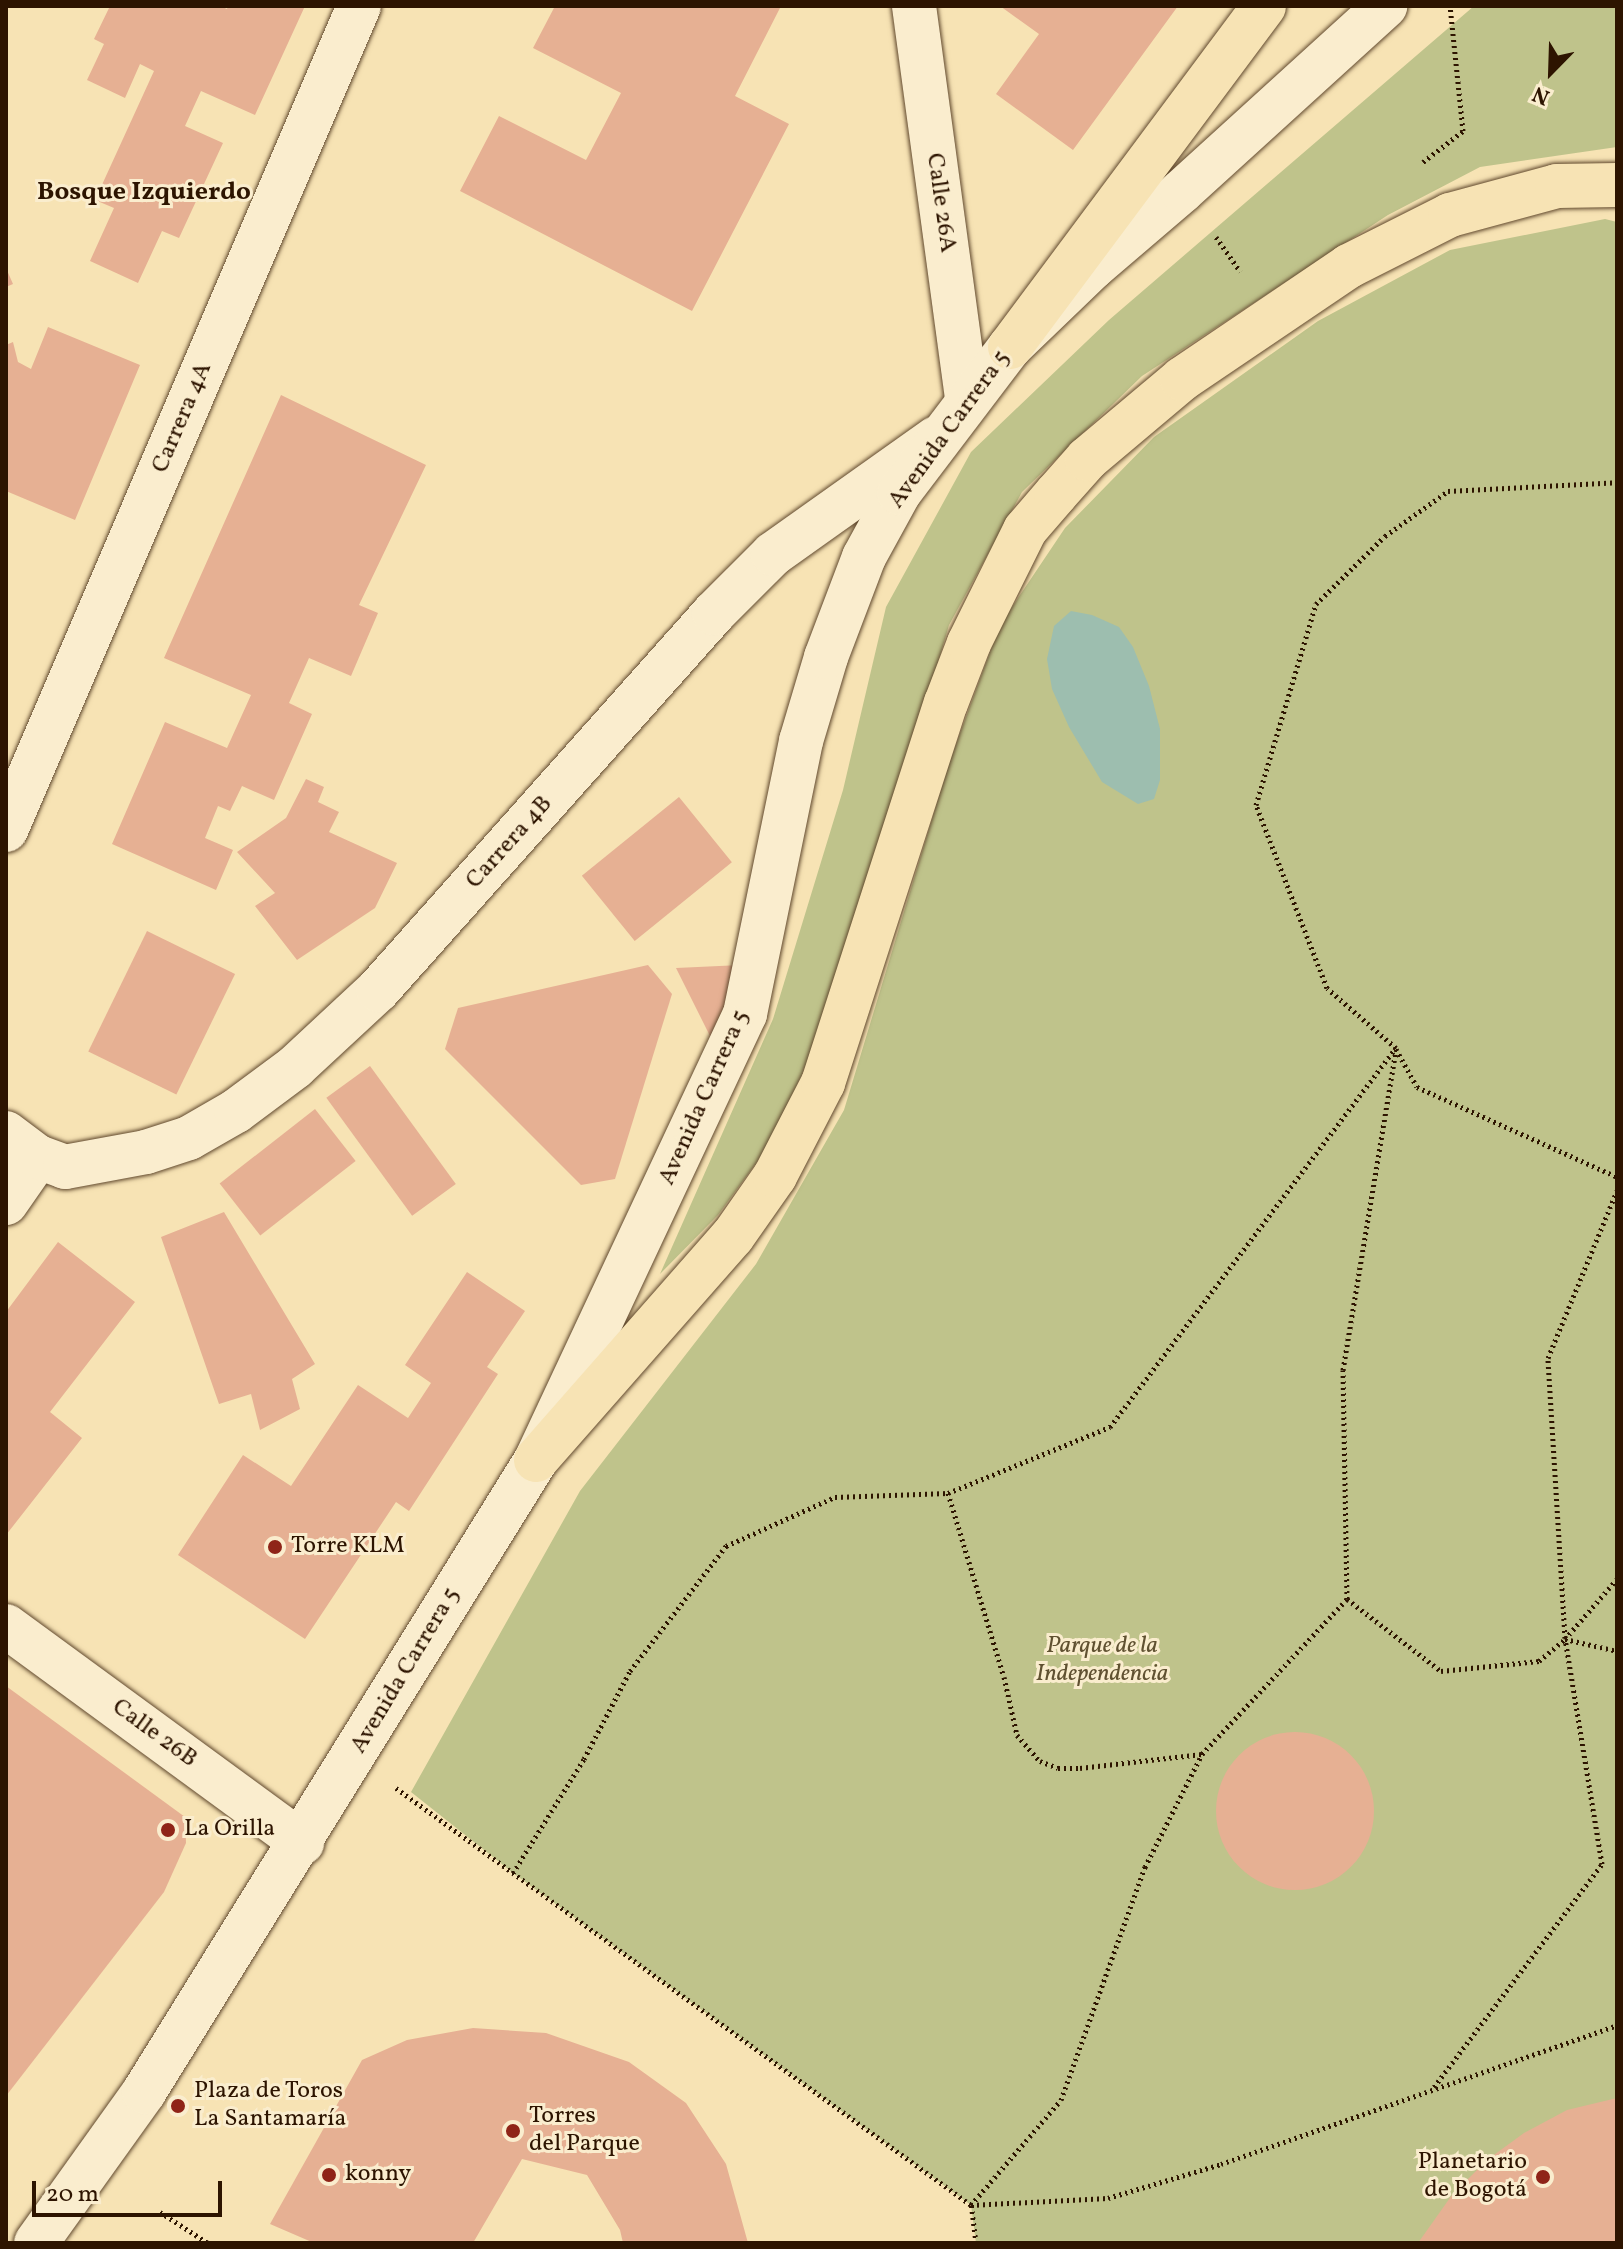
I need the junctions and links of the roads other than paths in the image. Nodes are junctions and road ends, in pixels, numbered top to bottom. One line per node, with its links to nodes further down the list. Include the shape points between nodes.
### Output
1 (359, 6): 9 (street, Carrera 4A)
2 (914, 6): 7 (street, Calle 26A)
3 (1264, 6): 6 (main road)
4 (1385, 6): 6 (street, Avenida Carrera 5)
5 (1617, 185): 12 (main road, via 1557,186 1450,215 1349,266 1182,379 1087,459 1025,530 969,643 823,1083 775,1176 733,1236)
6 (1010, 347): 7 (street, Avenida Carrera 5)
7 (967, 399): 8 (street, Avenida Carrera 5)
8 (939, 435): 10 (street, Carrera 4B, via 773,554 714,613 378,990 295,1067 189,1138 146,1152 65,1167); 12 (street, Avenida Carrera 5, via 864,557 826,657 801,741 745,1014)
9 (6, 830)
10 (22, 1145): 11 (street)
11 (6, 1203)
12 (536, 1460): 14 (street, Avenida Carrera 5)
13 (6, 1626): 14 (street, Calle 26B)
14 (302, 1843): 15 (street, Avenida Carrera 5, via 144,2092)
15 (36, 2243)

